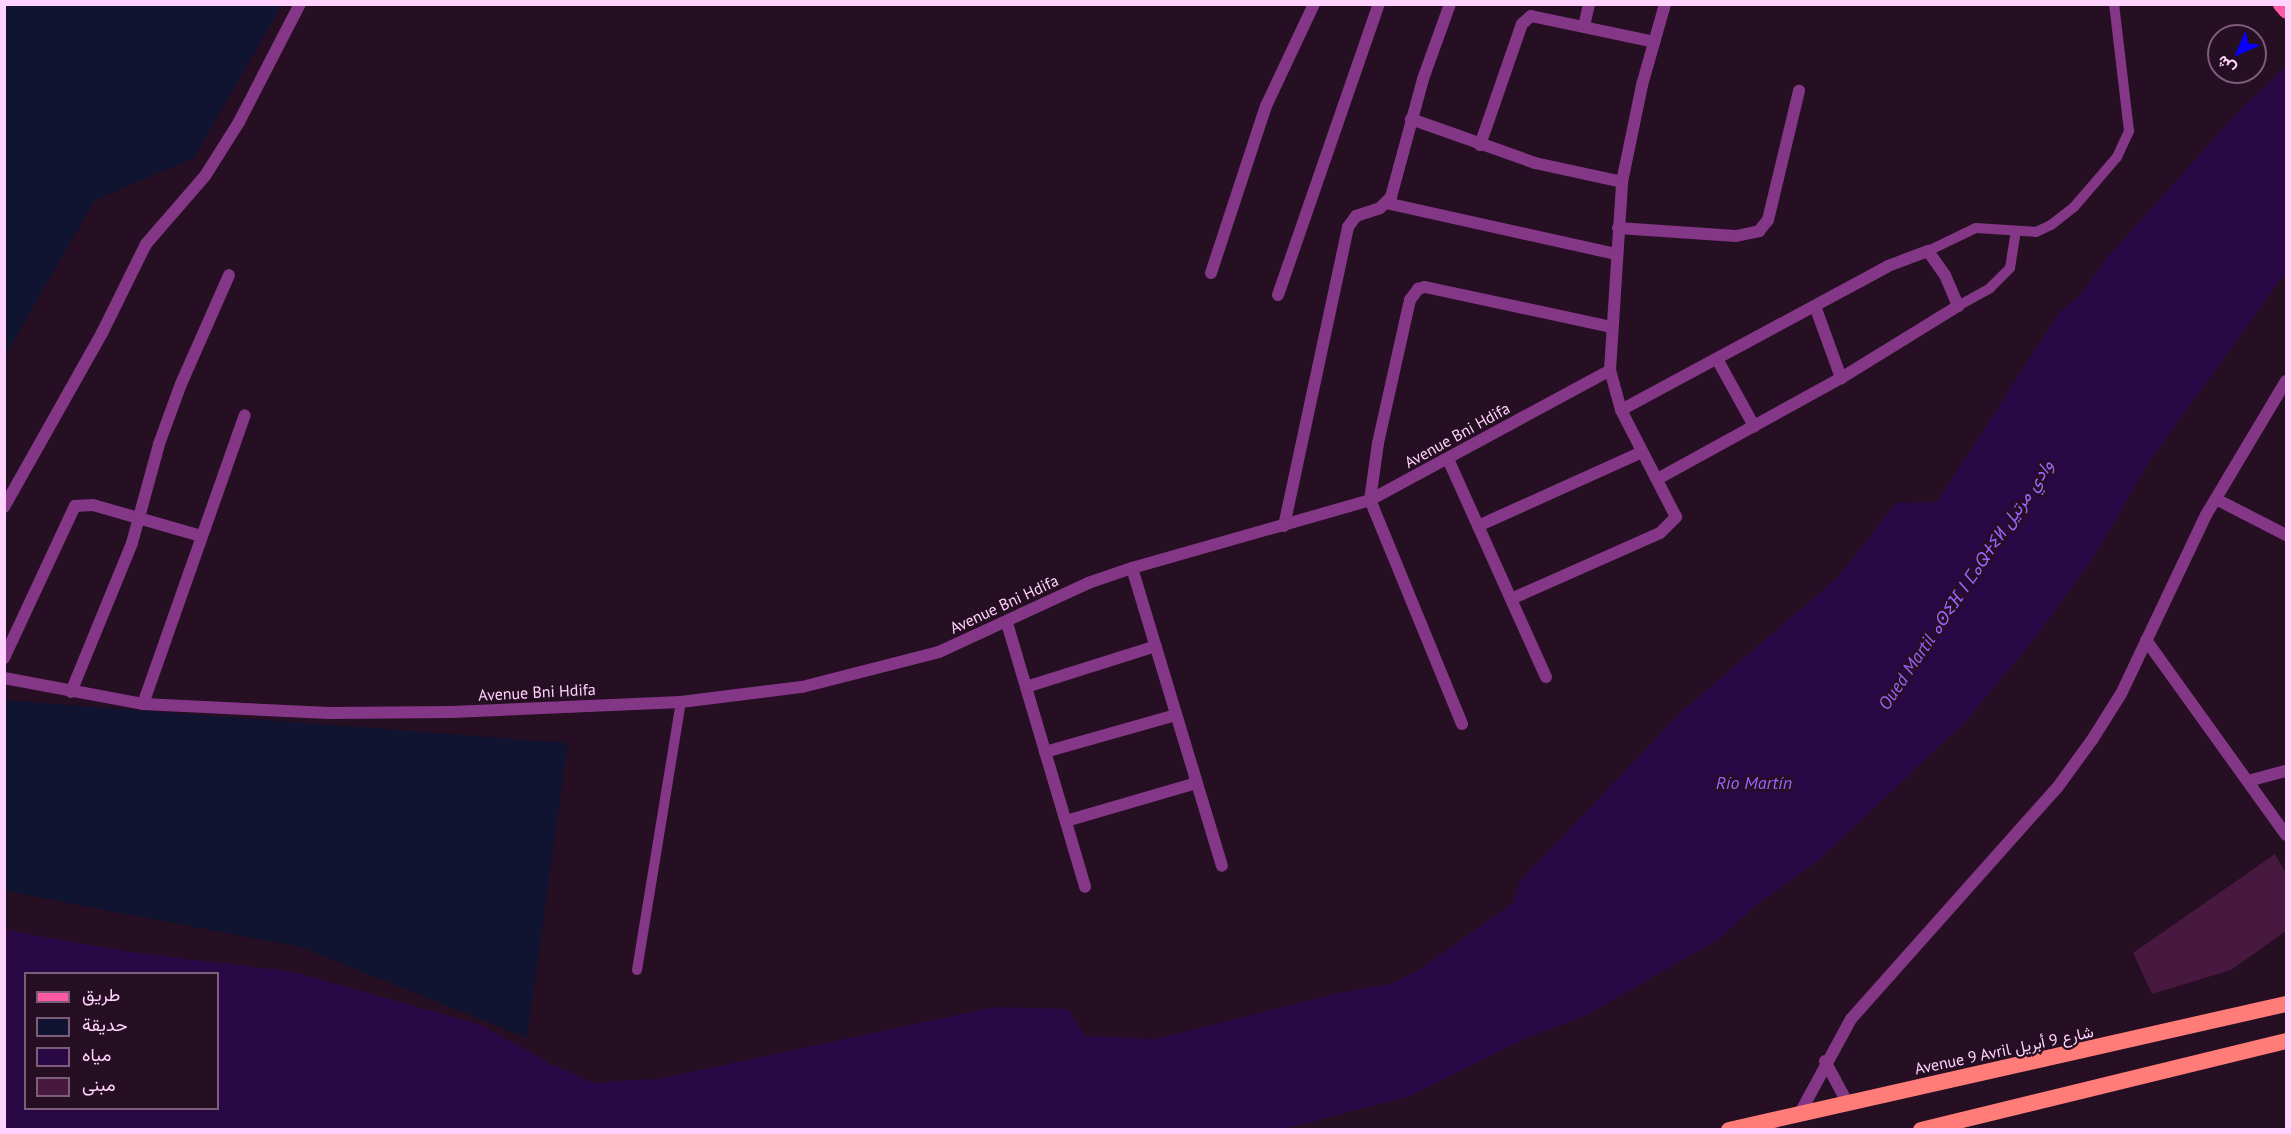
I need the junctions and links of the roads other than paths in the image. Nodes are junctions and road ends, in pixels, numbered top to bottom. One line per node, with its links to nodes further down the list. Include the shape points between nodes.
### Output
1 (300, 4): 39 (street, via 239,122 205,176 146,244 102,333)
2 (1314, 4): 21 (street, via 1266,106)
3 (1379, 4): 23 (street)
4 (1450, 4): 13 (street)
5 (1589, 4): 10 (street)
6 (1665, 4): 11 (street)
7 (2114, 4): 18 (lane, via 2128,131 2117,157 2074,207 2052,225 2036,232)
8 (2280, 4): 9 (main road)
9 (2286, 11)
10 (1584, 26): 11 (street); 14 (street, via 1537,15 1526,19)
11 (1654, 42): 15 (street)
12 (1799, 91): 17 (street, via 1768,220 1759,231 1736,236)
13 (1412, 119): 14 (street); 16 (street)
14 (1480, 145): 15 (street)
15 (1622, 183): 17 (street)
16 (1386, 203): 20 (street); 41 (street, via 1359,213 1348,227)
17 (1618, 228): 20 (street)
18 (2016, 232): 19 (lane, via 1976,228); 25 (lane, via 2010,268 1990,288)
19 (1928, 251): 24 (street, via 1888,266); 25 (street, via 1945,275)
20 (1616, 254): 26 (street)
21 (1211, 273)
22 (229, 275): 40 (street, via 181,384)
23 (1278, 295)
24 (1815, 306): 27 (street); 29 (street)
25 (1958, 306): 29 (street)
26 (1611, 327): 28 (street); 37 (street, via 1418,289 1410,300 1378,443)
27 (1717, 359): 31 (street); 33 (street)
28 (1610, 370): 31 (street); 35 (street, Avenue Bni Hdifa)
29 (1842, 378): 33 (street)
30 (2286, 381): 38 (street)
31 (1621, 410): 34 (street)
32 (245, 415): 44 (street)
33 (1754, 426): 36 (street)
34 (1642, 452): 36 (street); 42 (street)
35 (1448, 459): 37 (street, Avenue Bni Hdifa); 42 (street)
36 (1657, 478): 46 (street, via 1675,511 1676,518 1668,528)
37 (1370, 500): 41 (street, Avenue Bni Hdifa); 58 (street)
38 (2216, 500): 43 (street); 48 (street)
39 (4, 507)
40 (139, 517): 44 (street); 50 (street, via 93,505 75,506); 54 (street)
41 (1284, 525): 45 (street, Avenue Bni Hdifa)
42 (1478, 526): 46 (street)
43 (2286, 535)
44 (201, 536): 56 (street)
45 (1132, 568): 47 (street, Avenue Bni Hdifa, via 1088,583); 49 (street)
46 (1511, 599): 51 (street)
47 (1007, 623): 53 (street); 55 (street, Avenue Bni Hdifa, via 939,652 876,670 802,687)
48 (2146, 640): 61 (street); 70 (street, via 2121,694 2057,788 1851,1019)
49 (1156, 646): 53 (street); 57 (street)
50 (4, 658)
51 (1546, 677)
52 (4, 678): 54 (street, Avenue Bni Hdifa)
53 (1026, 687): 59 (street)
54 (71, 692): 56 (street, Avenue Bni Hdifa)
55 (681, 702): 56 (street, Avenue Bni Hdifa, via 329,713); 67 (lane)
56 (143, 704)
57 (1176, 715): 59 (street); 62 (street)
58 (1462, 724)
59 (1045, 752): 63 (street)
60 (2286, 771): 61 (street)
61 (2248, 781): 64 (street)
62 (1197, 783): 63 (street); 65 (street)
63 (1066, 821): 66 (street)
64 (2286, 835)
65 (1222, 866)
66 (1085, 887)
67 (637, 970)
68 (2286, 1004): 71 (highway, Avenue 9 Avril شارع 9 أبريل)
69 (2286, 1041): 74 (highway)
70 (1825, 1061): 71 (street); 72 (street)
71 (1847, 1102): 72 (highway, Avenue 9 Avril شارع 9 أبريل)
72 (1800, 1113): 73 (highway, Avenue 9 Avril شارع 9 أبريل)
73 (1729, 1130)
74 (1921, 1130)

